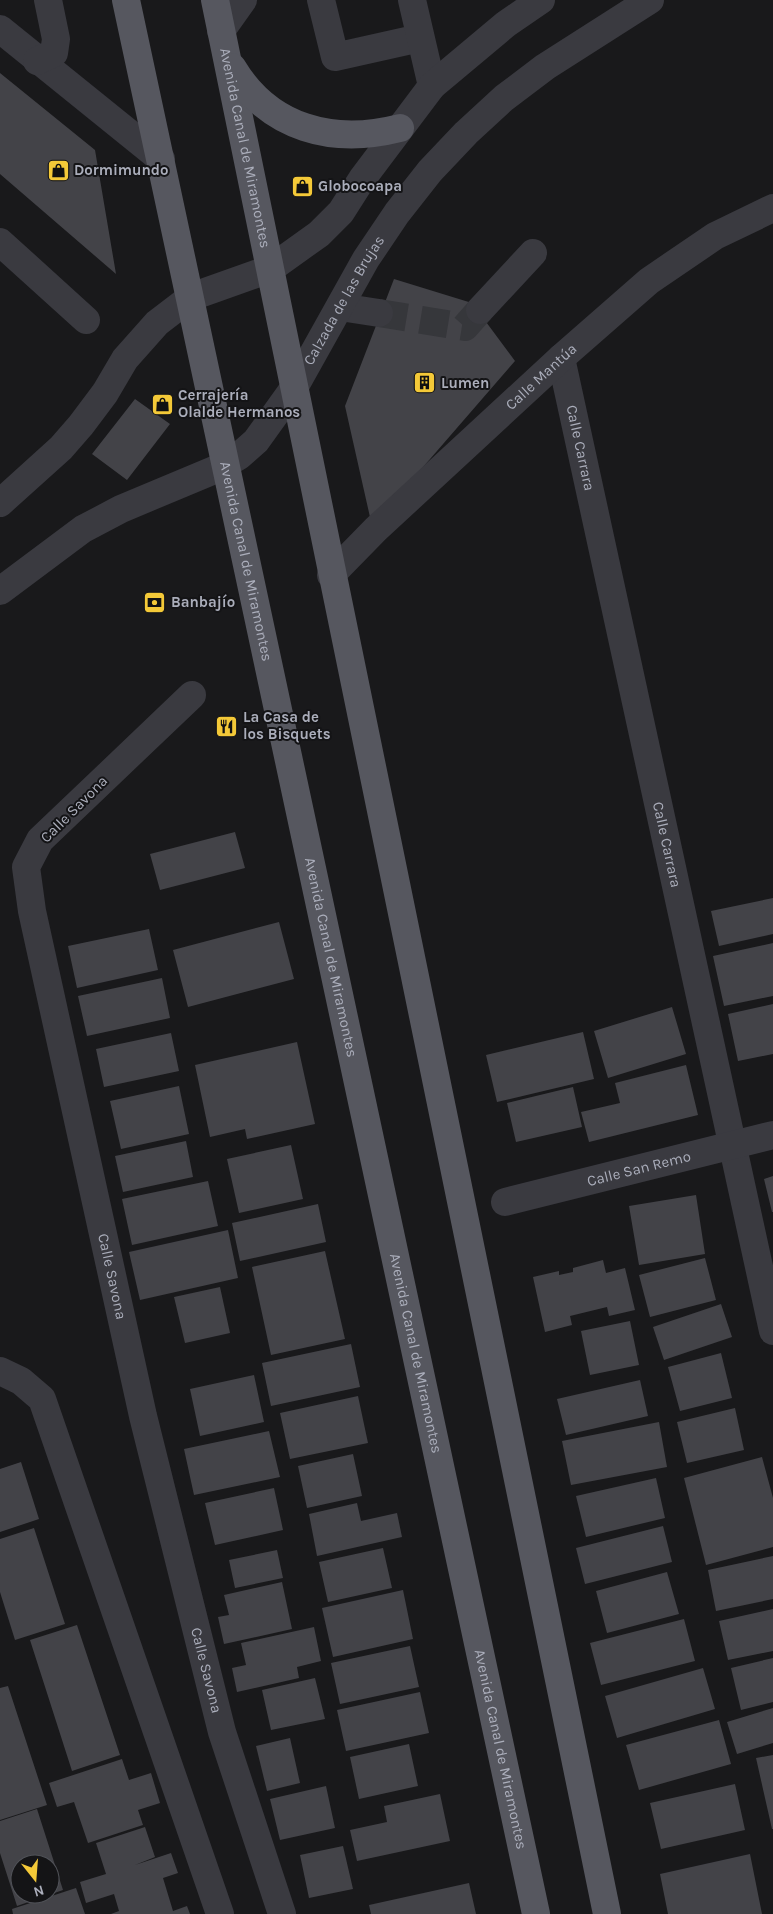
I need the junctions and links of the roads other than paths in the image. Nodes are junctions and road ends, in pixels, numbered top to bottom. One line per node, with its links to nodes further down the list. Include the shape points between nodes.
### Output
1 (48, 0): 12 (street, via 56,40 54,53)
2 (126, 0): 15 (main road, Avenida Canal de Miramontes)
3 (215, 0): 11 (main road, Avenida Canal de Miramontes)
4 (243, 0): 11 (street)
5 (322, 0): 10 (street, via 335,57)
6 (412, 0): 10 (street)
7 (541, 0): 13 (street, via 491,36)
8 (650, 0): 21 (street, Calzada de las Brujas, via 545,67 466,133 397,213 366,259)
9 (0, 29): 12 (street)
10 (420, 38): 13 (street)
11 (224, 43): 14 (main road, via 253,94 270,110 291,122 333,135 378,134); 19 (main road, Avenida Canal de Miramontes)
12 (37, 61): 15 (street)
13 (432, 86): 14 (street)
14 (400, 128): 19 (street, via 341,212 319,234)
15 (161, 159): 20 (main road, Avenida Canal de Miramontes)
16 (773, 208): 25 (street, Calle Mantúa, via 715,236 649,281)
17 (1, 245): 24 (street)
18 (533, 253): 22 (street)
19 (270, 269): 20 (street); 26 (main road, Avenida Canal de Miramontes)
20 (191, 297): 27 (main road, Avenida Canal de Miramontes); 28 (street, via 140,340 81,425)
21 (340, 307): 23 (street); 26 (street, Calzada de las Brujas)
22 (480, 310)
23 (379, 313)
24 (86, 320)
25 (561, 358): 29 (street, Calle Mantúa, via 376,529); 33 (street, Calle Carrara)
26 (294, 388): 27 (street, Calzada de las Brujas, via 256,441); 29 (main road, Avenida Canal de Miramontes)
27 (227, 463): 30 (street, Calzada de las Brujas, via 121,509 84,529); 39 (main road, Avenida Canal de Miramontes)
28 (0, 503)
29 (331, 575): 40 (main road, Avenida Canal de Miramontes)
30 (0, 591)
31 (192, 695): 38 (street, Calle Savona, via 40,840 26,867 32,911 143,1416 222,1732)
32 (773, 1135): 33 (street, Calle San Remo)
33 (732, 1144): 34 (street, Calle San Remo); 35 (street, Calle Carrara)
34 (505, 1202)
35 (773, 1331)
36 (0, 1371): 37 (street, via 21,1381 42,1400)
37 (220, 1914)
38 (282, 1914)
39 (536, 1914)
40 (607, 1914)

